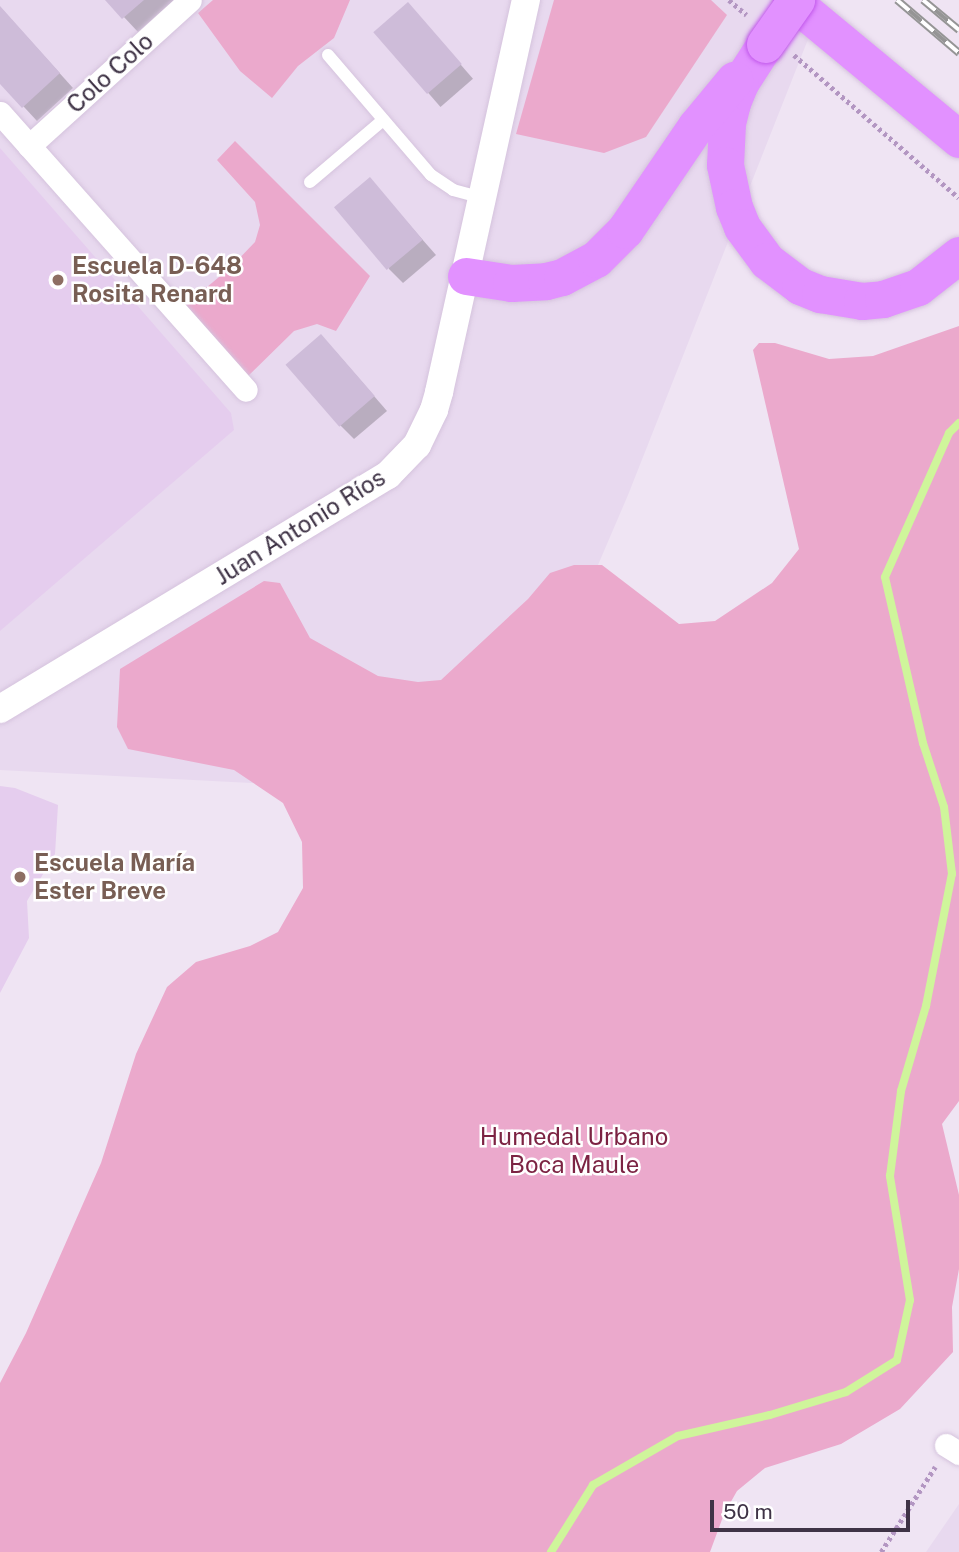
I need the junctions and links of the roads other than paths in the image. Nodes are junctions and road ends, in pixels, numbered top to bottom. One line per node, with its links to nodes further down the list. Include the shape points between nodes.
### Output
1 (190, 0): 9 (street, Colo Colo)
2 (526, 0): 11 (street, Juan Antonio Ríos)
3 (794, 0): 4 (main road, bridge); 8 (main road)
4 (764, 45): 12 (main road, via 740,83 727,123 725,166 742,227 767,261 810,290 862,300 918,287); 13 (main road, via 696,126 625,230 596,260 546,281 511,283)
5 (328, 55): 7 (lane)
6 (0, 113): 9 (street)
7 (383, 120): 10 (lane); 11 (lane, via 438,181)
8 (959, 139)
9 (29, 146): 14 (street)
10 (310, 182)
11 (483, 198): 13 (street, Juan Antonio Ríos)
12 (959, 255)
13 (466, 276): 15 (street, Juan Antonio Ríos, via 434,410 404,461 370,486)
14 (246, 390)
15 (0, 709)

